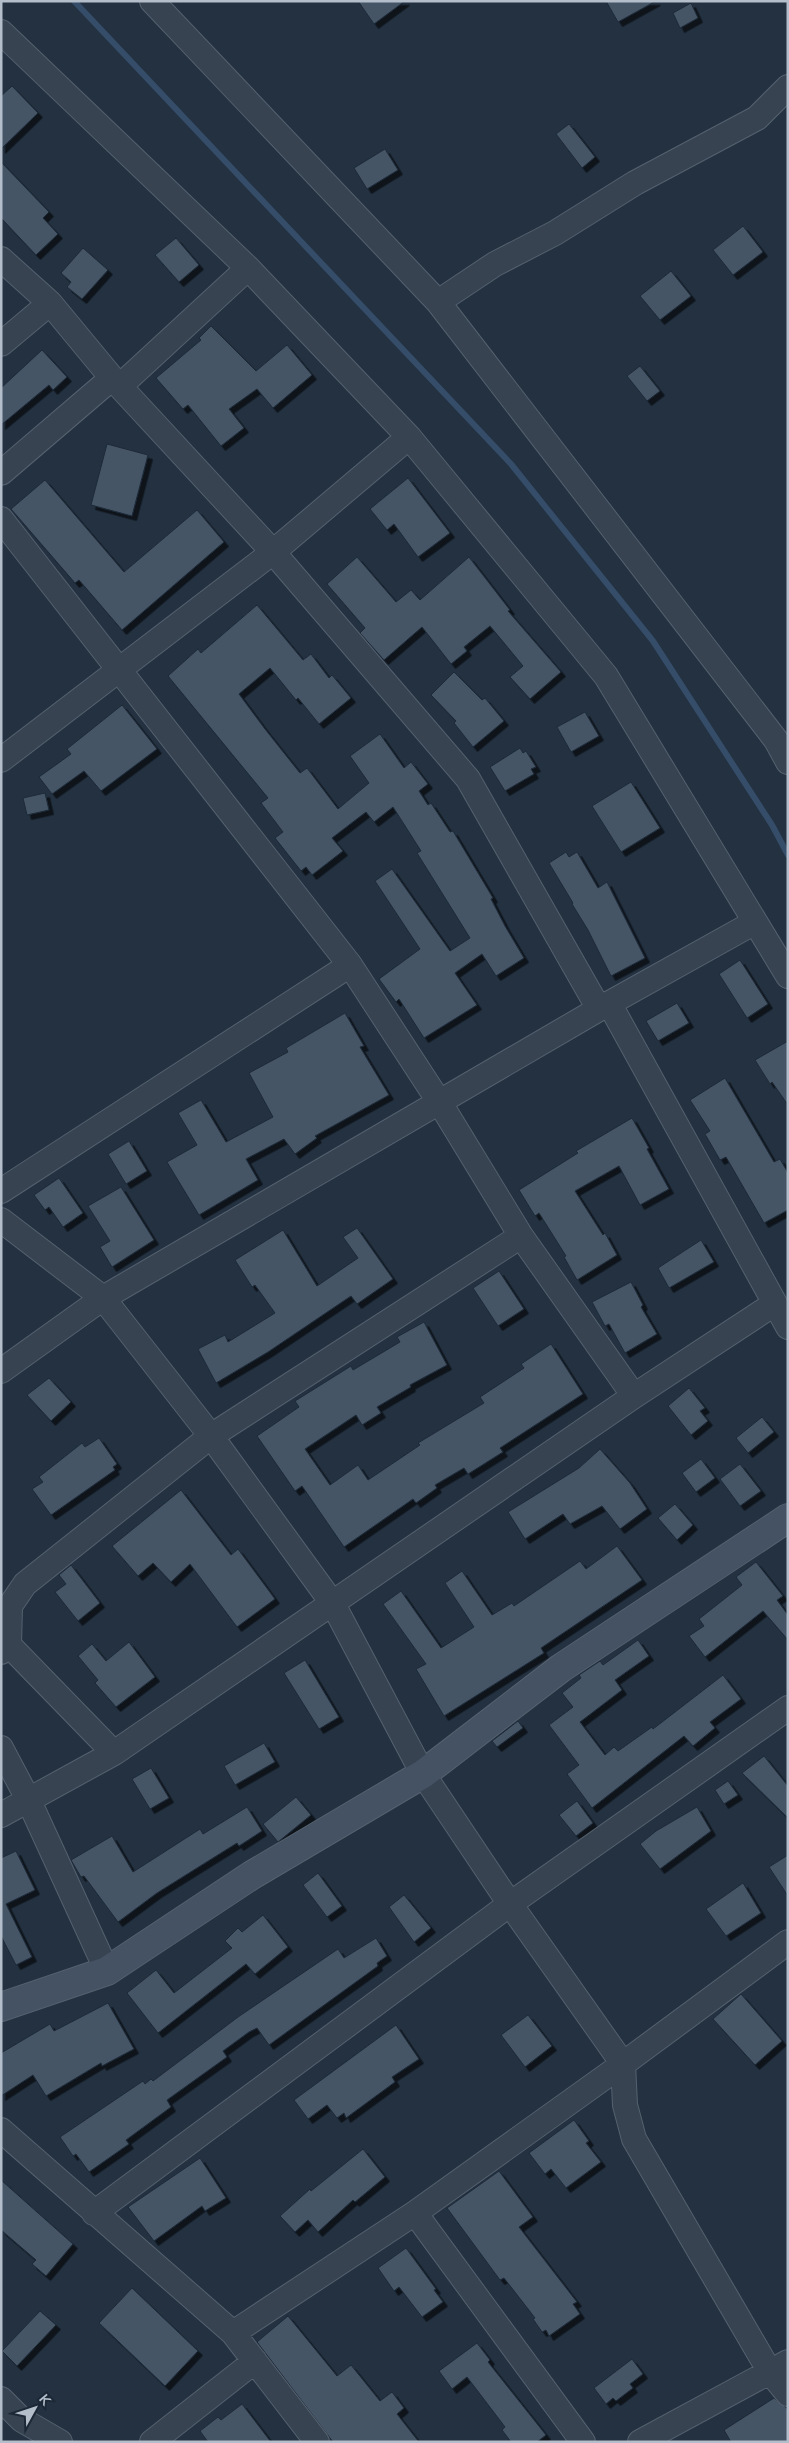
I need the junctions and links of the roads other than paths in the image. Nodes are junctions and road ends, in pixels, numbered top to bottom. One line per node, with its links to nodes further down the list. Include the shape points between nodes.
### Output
1 (152, 1): 6 (street)
2 (1, 32): 5 (street)
3 (788, 87): 6 (street, via 757,118 635,183 495,264)
4 (1, 259): 7 (street)
5 (248, 268): 9 (street); 10 (street)
6 (438, 302): 16 (street, via 776,740)
7 (50, 303): 8 (street); 9 (street)
8 (1, 344)
9 (116, 382): 11 (street); 13 (street)
10 (409, 437): 13 (street); 17 (street, via 606,676)
11 (1, 473)
12 (1, 519): 14 (street)
13 (273, 552): 14 (street); 20 (street, via 468,779)
14 (120, 669): 15 (street); 18 (street)
15 (1, 760)
16 (788, 762)
17 (755, 922): 19 (street); 20 (street)
18 (350, 965): 21 (street); 22 (street)
19 (788, 976)
20 (604, 1006): 21 (street); 26 (street)
21 (440, 1103): 24 (street); 25 (street)
22 (1, 1191)
23 (1, 1220): 25 (street)
24 (521, 1236): 29 (street); 30 (street)
25 (103, 1298): 28 (street); 30 (street)
26 (774, 1304): 27 (street); 29 (street)
27 (788, 1327)
28 (1, 1371)
29 (634, 1396): 33 (street)
30 (211, 1436): 32 (street); 33 (street)
31 (788, 1518): 38 (street, via 561,1668)
32 (6, 1602): 34 (street)
33 (333, 1604): 37 (street); 38 (street)
34 (5, 1648): 37 (street)
35 (784, 1717): 41 (street)
36 (1, 1748): 39 (street)
37 (114, 1753): 39 (street)
38 (423, 1774): 41 (street); 43 (street, via 252,1875)
39 (29, 1801): 40 (street); 43 (street)
40 (1, 1815)
41 (510, 1904): 45 (street); 48 (street)
42 (788, 1942): 45 (street)
43 (106, 1971): 44 (street)
44 (1, 2007)
45 (623, 2064): 47 (street); 51 (street, via 625,2105 634,2139)
46 (1, 2130): 48 (street)
47 (415, 2212): 49 (street); 58 (street)
48 (94, 2213): 49 (street)
49 (233, 2333): 50 (street)
50 (255, 2361): 56 (street); 57 (street)
51 (779, 2367): 52 (street); 59 (street)
52 (788, 2394)
53 (1, 2399): 54 (street)
54 (22, 2431): 55 (street)
55 (60, 2442)
56 (152, 2442)
57 (317, 2442)
58 (583, 2442)
59 (640, 2442)

